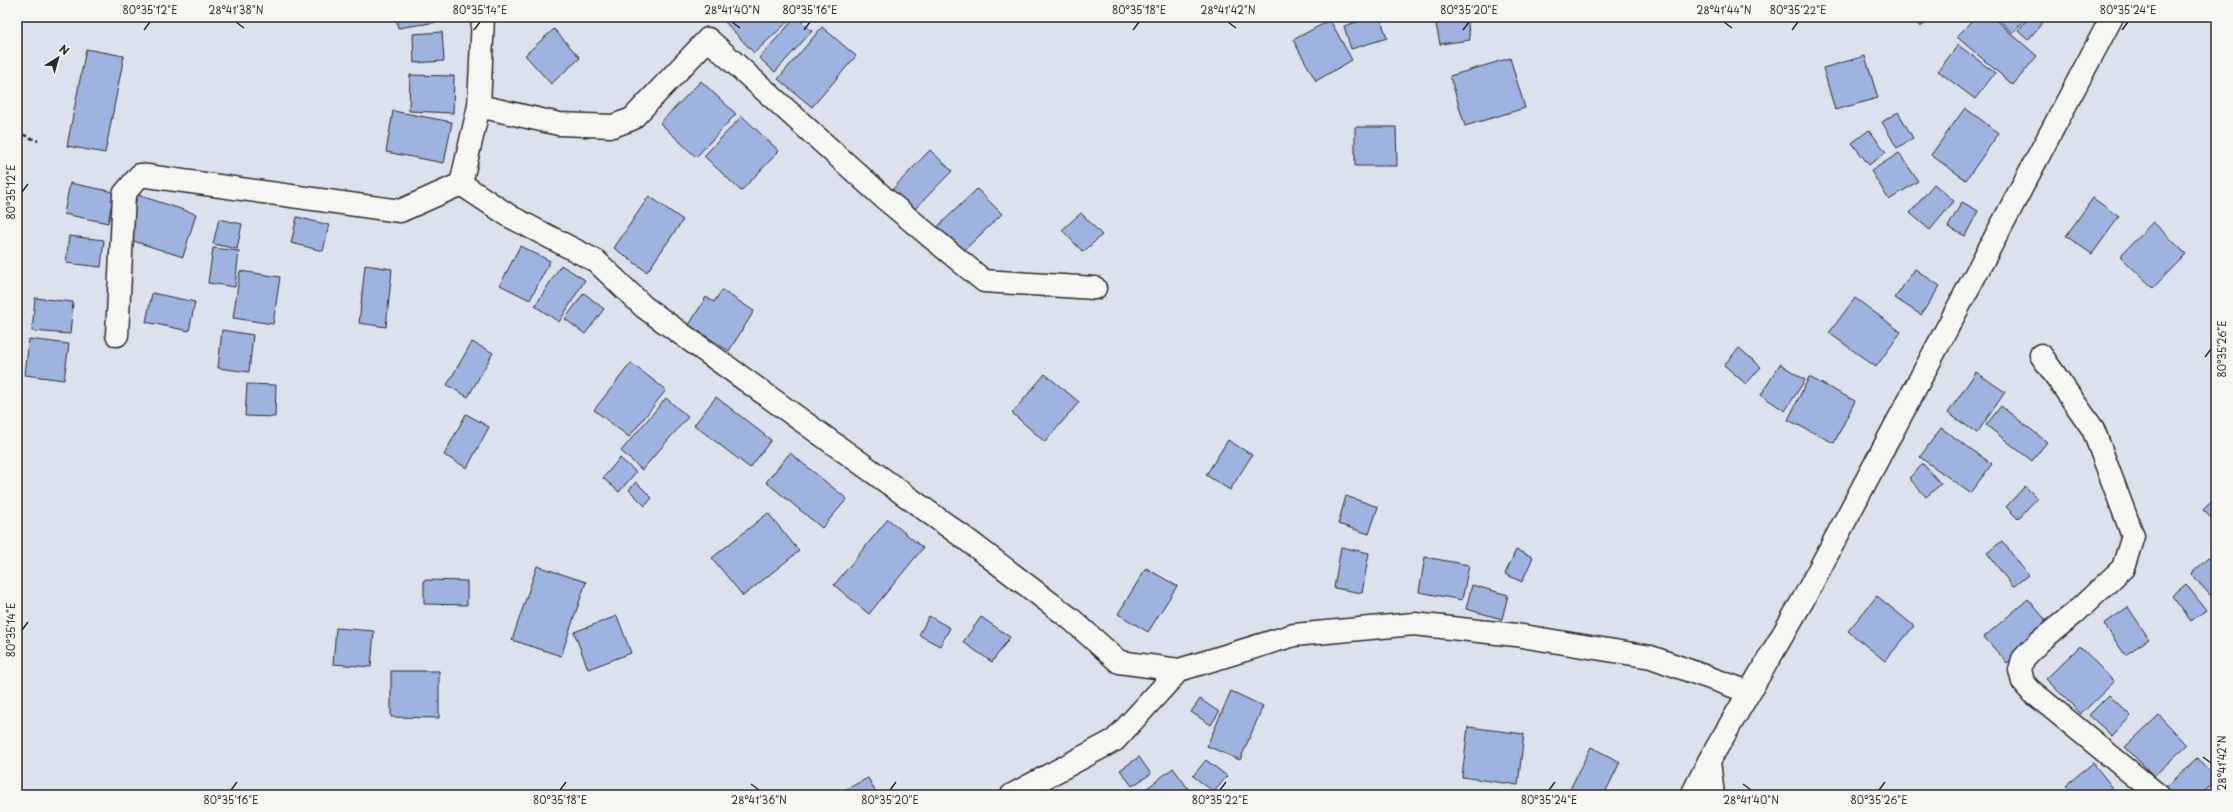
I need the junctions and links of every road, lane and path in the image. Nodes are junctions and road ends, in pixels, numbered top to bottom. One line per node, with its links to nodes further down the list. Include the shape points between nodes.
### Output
1 (483, 17): 3 (street)
2 (2112, 17): 11 (street, via 1803,600)
3 (479, 106): 6 (street); 7 (street, via 559,124 614,126 632,119 708,39 884,198 984,281)
4 (17, 132): 5 (path)
5 (38, 142)
6 (462, 184): 8 (street, via 400,211 140,175 124,194); 10 (street, via 511,217 596,261 644,307 966,539 1071,619 1119,662)
7 (1096, 288)
8 (117, 335)
9 (2041, 355): 16 (street, via 2093,429 2133,536 2123,568 2023,659 2020,670 2023,682)
10 (1179, 670): 11 (street, via 1294,635 1414,624 1516,635 1652,657); 13 (street, via 1115,740)
11 (1749, 692): 12 (street)
12 (1709, 761): 14 (street); 15 (street)
13 (1012, 795)
14 (1692, 795)
15 (1712, 795)
16 (2158, 795)

